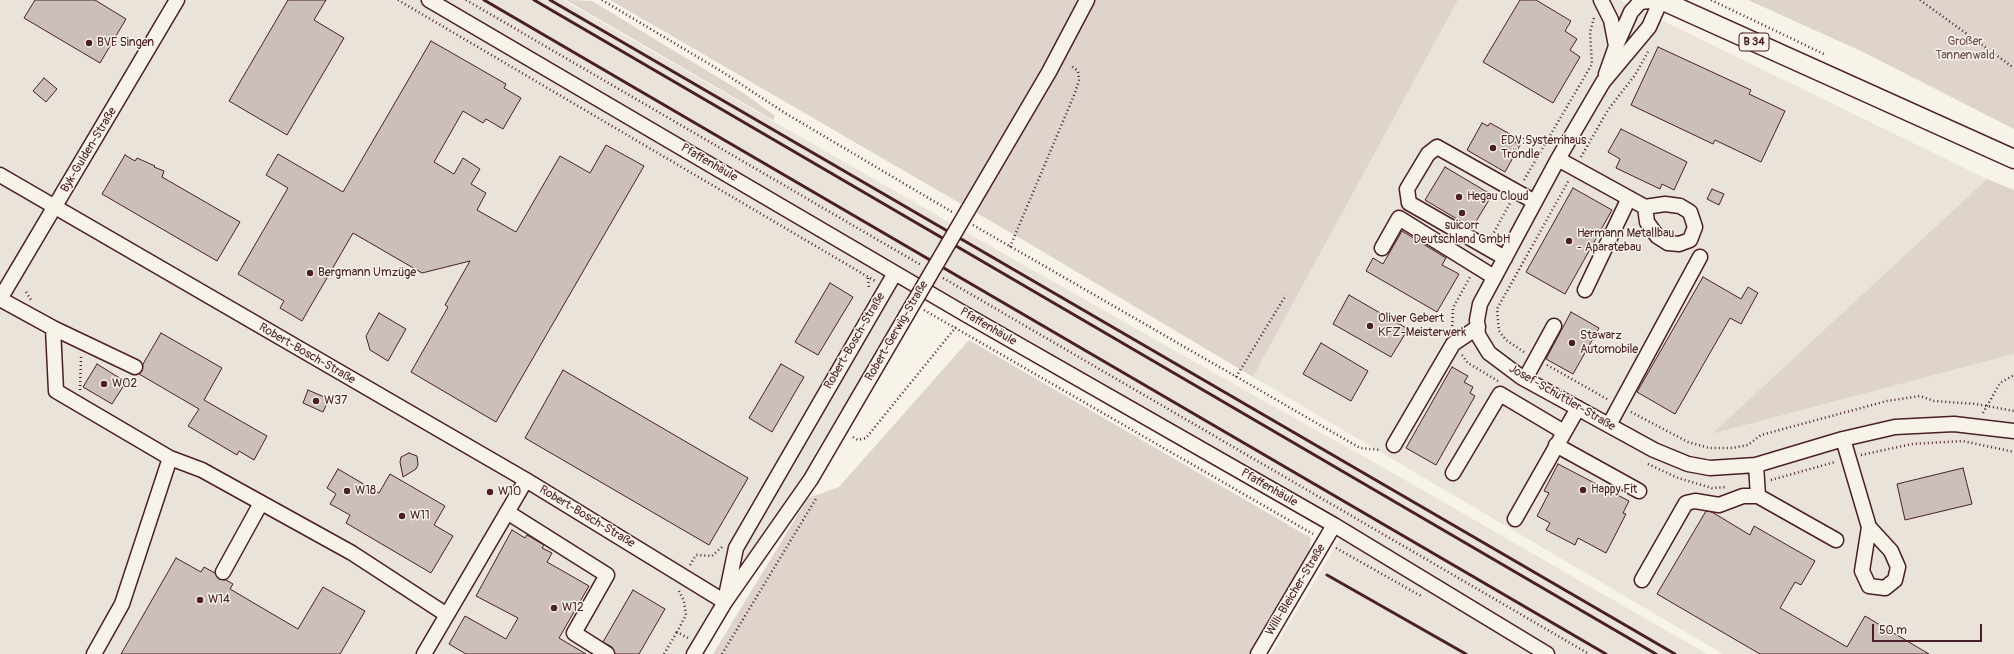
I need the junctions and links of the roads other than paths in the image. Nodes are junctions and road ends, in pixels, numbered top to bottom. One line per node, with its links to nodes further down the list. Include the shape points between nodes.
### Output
1 (177, 0): 14 (street, Byk-Gulden-Straße)
2 (429, 0): 18 (street, Pfaffenhäule)
3 (1087, 0): 48 (street, Robert-Gerwig-Straße, bridge, via 1049,72 811,479)
4 (1661, 0): 6 (street, Josef-Schüttler-Straße, via 1640,2 1631,12); 7 (street, Josef-Schüttler-Straße, via 1649,27); 9 (main road, B 34)
5 (1603, 4): 6 (street, via 1611,20)
6 (1616, 46): 7 (street, Josef-Schüttler-Straße)
7 (1603, 82): 8 (street, Josef-Schüttler-Straße)
8 (1558, 159): 11 (street); 12 (street, Josef-Schüttler-Straße)
9 (2014, 159)
10 (0, 175): 14 (street, Robert-Bosch-Straße)
11 (1629, 198): 13 (street); 20 (street)
12 (1535, 202): 17 (street, Josef-Schüttler-Straße); 17 (street, via 1437,147 1428,154 1407,190 1410,203)
13 (1645, 207)
14 (54, 208): 21 (street, Byk-Gulden-Straße); 37 (street, Robert-Bosch-Straße)
15 (1382, 248): 19 (street, via 1399,218)
16 (1700, 257): 28 (street)
17 (1505, 258): 19 (street, Josef-Schüttler-Straße)
18 (895, 273): 43 (street, Pfaffenhäule); 48 (street, Robert-Bosch-Straße, via 736,548)
19 (1494, 277): 23 (street, Josef-Schüttler-Straße, via 1480,304)
20 (1585, 290)
21 (0, 299): 24 (street)
22 (1554, 326): 26 (street)
23 (1478, 327): 26 (street, Josef-Schüttler-Straße, via 1478,336 1488,353); 32 (street, via 1453,344)
24 (53, 328): 25 (street); 34 (street, via 56,390)
25 (135, 367)
26 (1525, 379): 27 (street, Josef-Schüttler-Straße)
27 (1578, 408): 28 (street, Josef-Schüttler-Straße); 30 (street)
28 (1609, 425): 35 (street, Josef-Schüttler-Straße, via 1654,450 1688,464 1710,468)
29 (2014, 431): 31 (street, Josef-Schüttler-Straße, via 1954,424 1895,427)
30 (1564, 432): 33 (street); 36 (street, via 1500,394)
31 (1843, 439): 35 (street, Josef-Schüttler-Straße); 44 (street)
32 (1394, 445)
33 (1556, 445): 38 (street); 42 (street)
34 (170, 458): 40 (street, via 202,470); 50 (street, via 122,604)
35 (1756, 465): 39 (street)
36 (1453, 473)
37 (526, 480): 41 (street); 48 (street, Robert-Bosch-Straße)
38 (1639, 492)
39 (1758, 496): 45 (street); 47 (street, via 1743,496 1719,505 1695,501 1686,503)
40 (261, 503): 46 (street); 49 (street, via 352,553)
41 (507, 512): 49 (street); 52 (street, via 607,575 574,633)
42 (1515, 519)
43 (1334, 525): 54 (street, Willi-Bleicher-Straße); 55 (street, Pfaffenhäule)
44 (1869, 527)
45 (1836, 540)
46 (223, 572)
47 (1642, 580)
48 (725, 602): 53 (street, Robert-Gerwig-Straße)
49 (447, 615): 51 (street)
50 (94, 654)
51 (424, 654)
52 (607, 654)
53 (694, 654)
54 (1258, 654)
55 (1547, 654)

